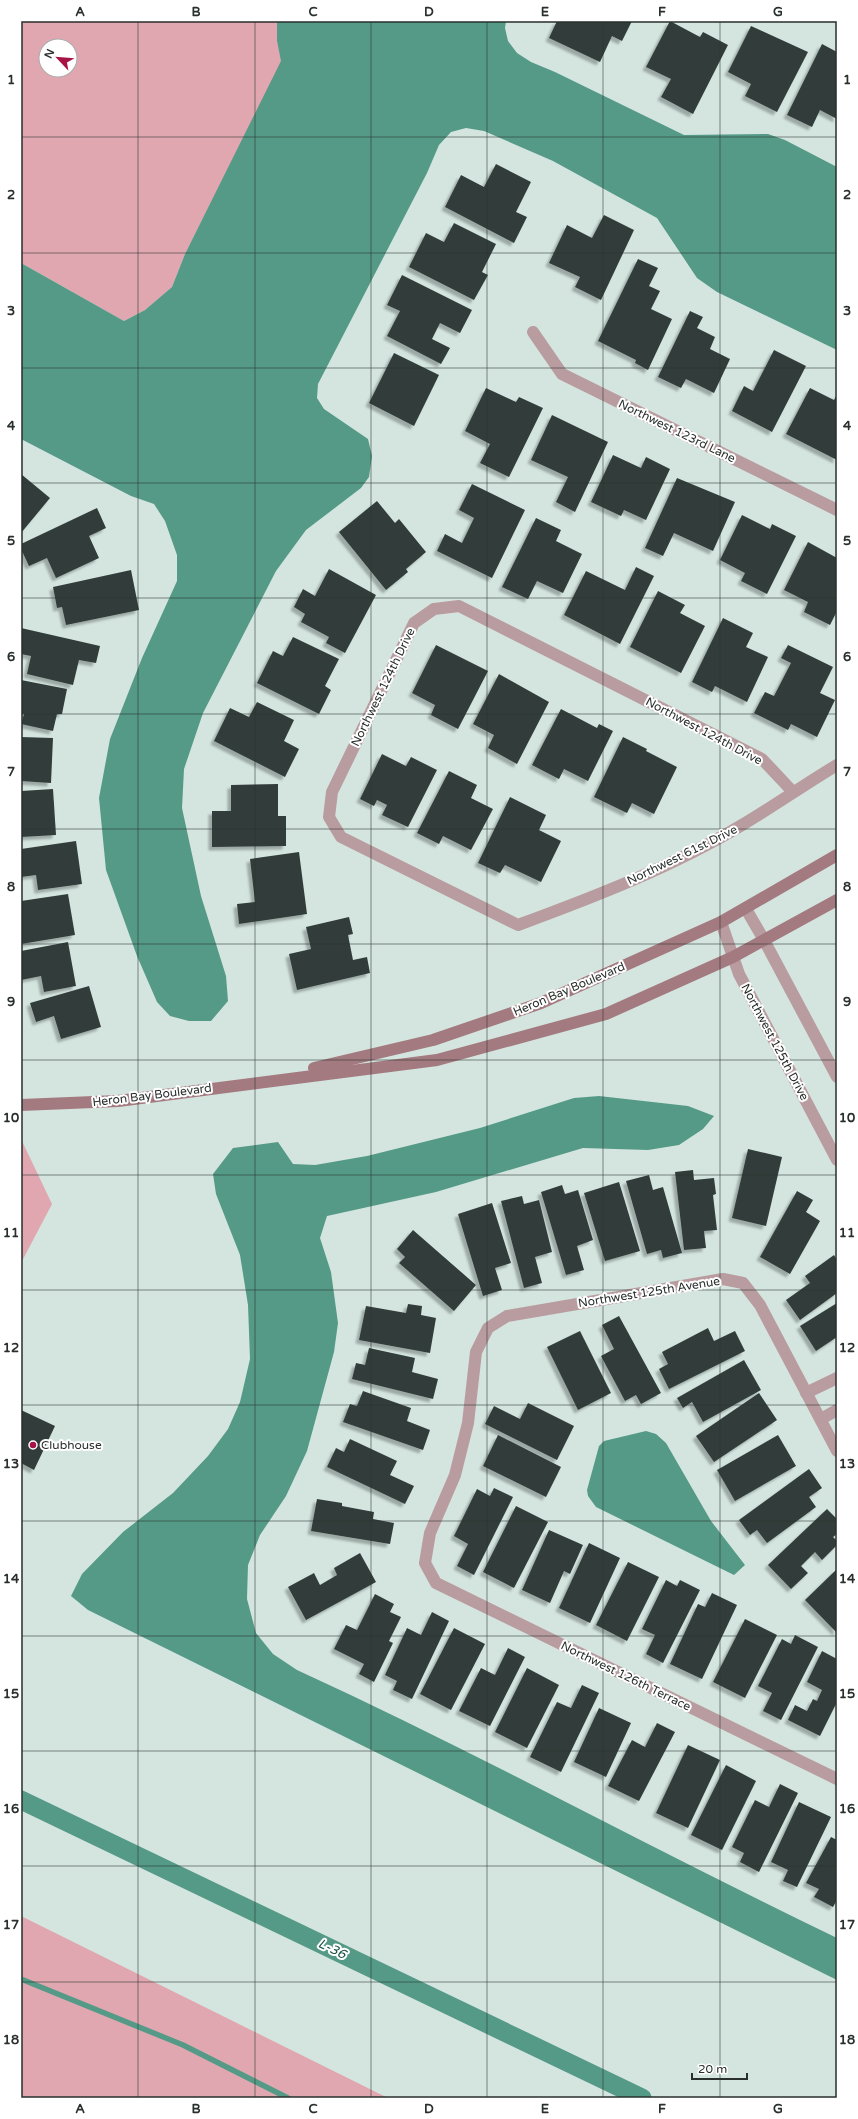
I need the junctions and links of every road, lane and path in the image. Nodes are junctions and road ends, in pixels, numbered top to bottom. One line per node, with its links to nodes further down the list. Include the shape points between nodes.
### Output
1 (533, 332): 2 (street, Northwest 123rd Lane, via 562,374)
2 (837, 510)
3 (837, 765): 4 (street, Northwest 61st Drive)
4 (793, 792): 9 (street, Northwest 61st Drive, via 741,826 652,872); 9 (street, Northwest 124th Drive, via 762,759 755,755 459,606 434,609 414,623 332,792 330,817 341,837)
5 (837, 855): 7 (street, Heron Bay Boulevard)
6 (837, 900): 10 (street, Heron Bay Boulevard)
7 (746, 909): 8 (street, Heron Bay Boulevard); 10 (street)
8 (721, 922): 11 (street, Northwest 125th Drive); 13 (street, Heron Bay Boulevard, via 541,1003 433,1040)
9 (518, 925)
10 (764, 940): 11 (street, Heron Bay Boulevard); 12 (street)
11 (733, 957): 13 (street, Heron Bay Boulevard, via 606,1014 437,1060); 15 (street, Northwest 125th Drive, via 739,974)
12 (837, 1077)
13 (258, 1082): 14 (street, Heron Bay Boulevard, via 118,1101)
14 (21, 1105)
15 (837, 1160)
16 (837, 1378): 17 (street)
17 (806, 1393): 19 (street, Northwest 125th Avenue); 21 (street, Northwest 125th Avenue, via 760,1305 743,1284 723,1278 507,1316 488,1328 476,1352 468,1423 455,1475 430,1533)
18 (837, 1410): 19 (street)
19 (821, 1419): 20 (street, Northwest 125th Avenue)
20 (837, 1451)
21 (425, 1563): 22 (street, Northwest 126th Terrace, via 436,1583)
22 (837, 1779)

